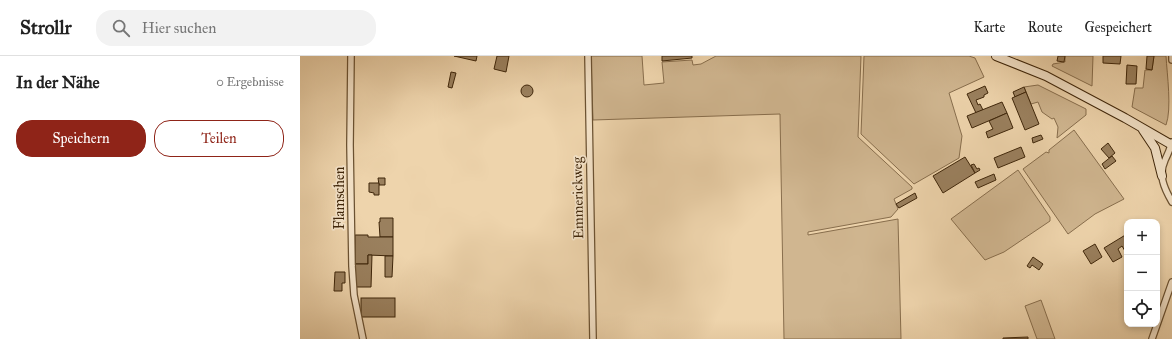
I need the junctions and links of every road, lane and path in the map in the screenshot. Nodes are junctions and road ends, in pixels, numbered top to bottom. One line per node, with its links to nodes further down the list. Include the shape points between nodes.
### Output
1 (351, 56): 11 (street, Flamschen, via 352,266 354,295)
2 (588, 56): 12 (street, Emmerickweg)
3 (996, 56): 6 (main road, via 1046,76)
4 (1172, 56): 5 (street)
5 (1172, 60)
6 (1140, 127): 7 (main road); 8 (main road, via 1154,145)
7 (1172, 144): 8 (street, via 1163,165)
8 (1162, 176): 9 (street, via 1164,187)
9 (1172, 202)
10 (1172, 282): 13 (street)
11 (363, 339)
12 (593, 339)
13 (1152, 339)

